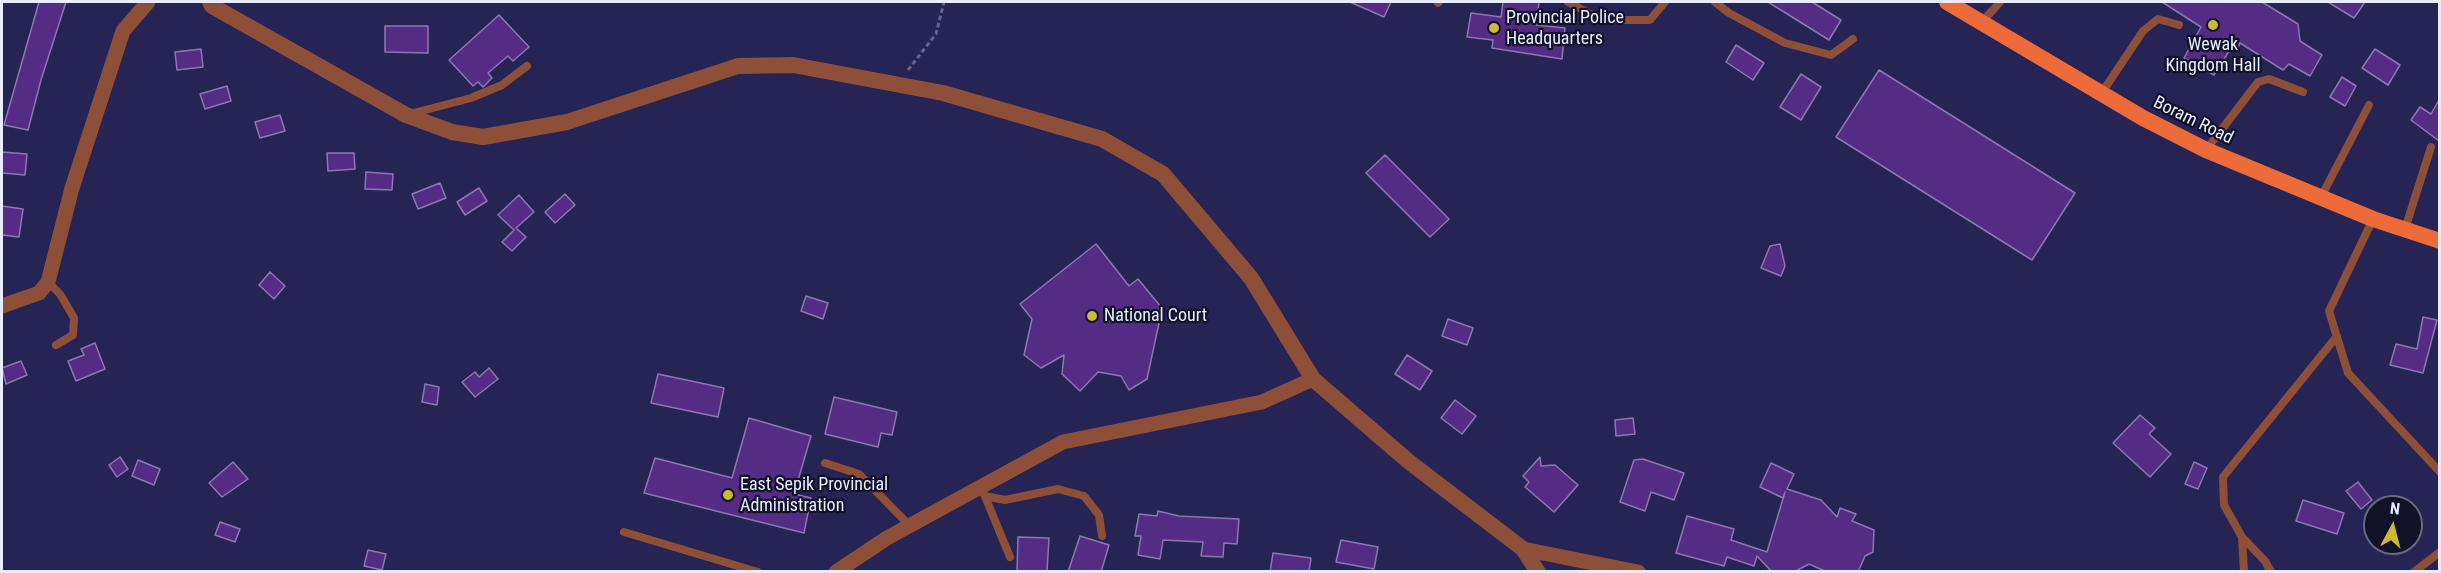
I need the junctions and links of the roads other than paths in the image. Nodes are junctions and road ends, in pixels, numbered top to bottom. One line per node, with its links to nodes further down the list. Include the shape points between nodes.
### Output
1 (148, 2): 22 (street, via 123,31 72,188)
2 (210, 2): 15 (street)
3 (1568, 2): 4 (lane, via 1602,20 1650,20)
4 (1665, 2)
5 (1715, 2): 10 (lane, via 1785,43 1832,54)
6 (1947, 2): 8 (main road, Boram Road)
7 (2000, 2): 8 (lane)
8 (1982, 22): 13 (main road, Boram Road)
9 (2179, 25): 13 (lane, via 2158,19 2143,31)
10 (1853, 39)
11 (527, 66): 15 (lane, via 502,85 471,98)
12 (2303, 92): 17 (lane, via 2269,79 2258,82)
13 (2101, 94): 17 (main road, Boram Road)
14 (2369, 105): 18 (lane)
15 (406, 115): 26 (street, via 452,132 483,137 567,122 738,66 793,65 943,93 1102,139 1163,174 1251,278)
16 (2431, 147): 20 (lane)
17 (2206, 150): 18 (main road, Boram Road)
18 (2320, 197): 19 (main road, Boram Road)
19 (2373, 219): 20 (main road, Boram Road); 24 (lane, via 2329,311)
20 (2405, 229): 21 (main road, Boram Road)
21 (2439, 241)
22 (48, 282): 23 (street, via 39,293); 25 (lane, via 74,318 73,335)
23 (2, 306)
24 (2337, 336): 28 (lane, via 2348,373); 33 (lane, via 2223,477 2224,506)
25 (56, 345)
26 (1312, 379): 29 (street, via 1262,402 1063,442); 34 (street, via 1408,461)
27 (825, 463): 30 (lane, via 860,474)
28 (2439, 472)
29 (983, 492): 30 (street); 32 (lane, via 1005,500 1058,489 1084,496 1099,515); 36 (lane)
30 (910, 526): 38 (street)
31 (624, 532): 37 (lane)
32 (1102, 536)
33 (2242, 537): 41 (lane); 42 (lane)
34 (1523, 549): 39 (street); 40 (street)
35 (2439, 552): 43 (lane)
36 (1010, 557)
37 (758, 572)
38 (836, 572)
39 (1538, 572)
40 (1638, 572)
41 (2244, 572)
42 (2271, 572)
43 (2414, 572)

